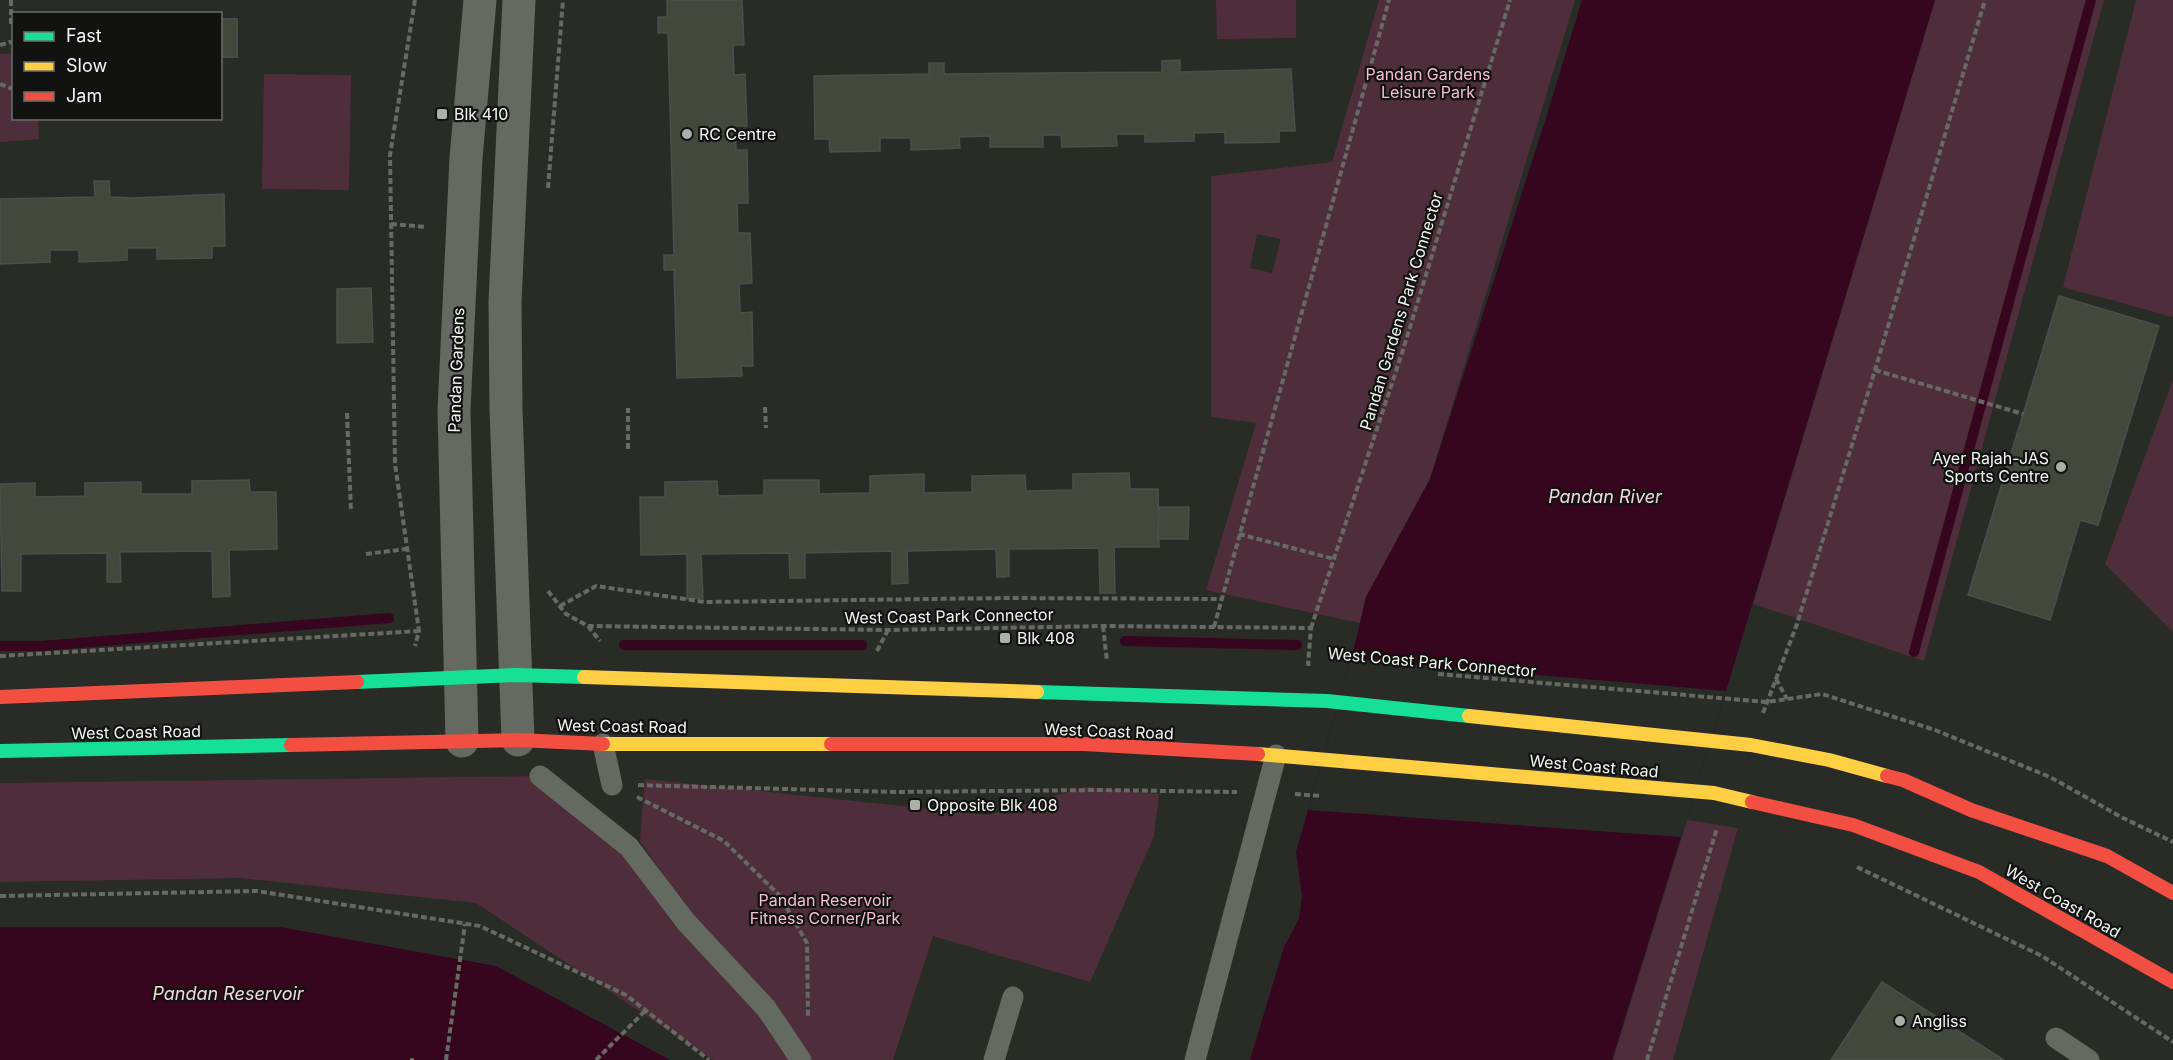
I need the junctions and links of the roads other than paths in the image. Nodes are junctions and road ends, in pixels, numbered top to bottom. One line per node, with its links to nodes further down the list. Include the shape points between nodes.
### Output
1 (480, 0): 4 (street, Pandan Gardens, via 466,158 454,410)
2 (519, 0): 3 (street, via 505,302)
3 (516, 675): 4 (main road); 6 (street); 13 (main road, via 1327,701 1751,745 1903,780 1971,810 2107,856)
4 (460, 677): 5 (main road); 7 (street, Pandan Gardens)
5 (0, 698)
6 (518, 740): 7 (main road, West Coast Road); 8 (main road, West Coast Road)
7 (462, 741): 9 (main road, West Coast Road)
8 (603, 744): 10 (main road, West Coast Road, via 1084,744); 12 (lane)
9 (0, 751)
10 (1276, 755): 14 (main road, West Coast Road, via 1714,793 1853,825 1979,872); 19 (lane)
11 (540, 776): 17 (lane, via 629,847 686,922 766,1008)
12 (612, 785)
13 (2173, 893)
14 (2173, 982)
15 (1013, 997): 18 (lane)
16 (2056, 1038): 20 (lane)
17 (801, 1060)
18 (994, 1060)
19 (1196, 1060)
20 (2089, 1060)

